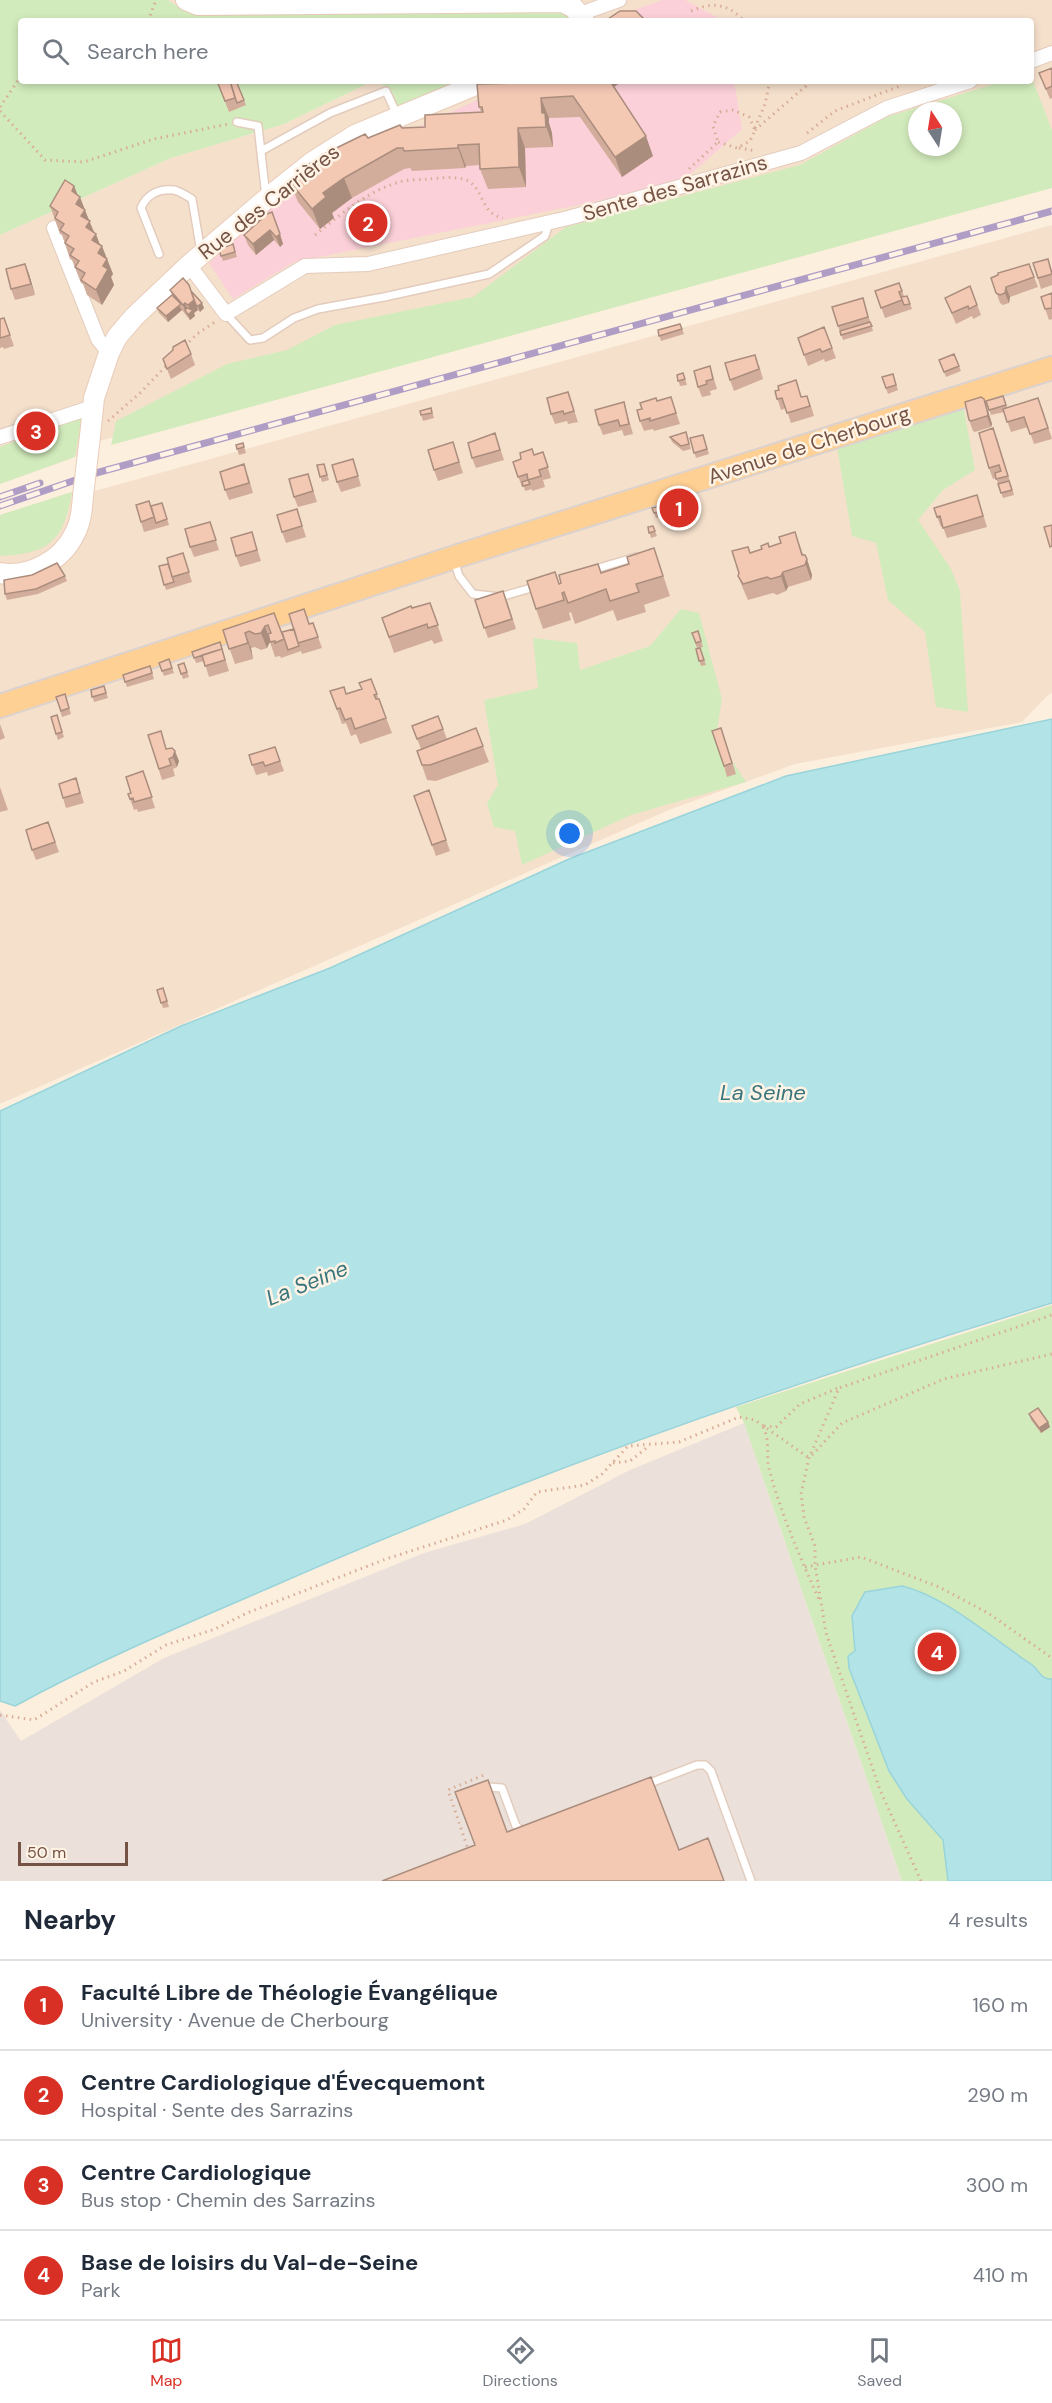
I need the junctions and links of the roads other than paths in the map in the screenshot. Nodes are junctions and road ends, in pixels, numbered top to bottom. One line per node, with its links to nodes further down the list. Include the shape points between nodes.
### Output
1 (186, 0): 3 (street, via 198,5 555,2 567,4)
2 (620, 0): 3 (street)
3 (582, 17)
4 (1052, 53): 5 (street)
5 (1034, 60)
6 (478, 84): 8 (street, Rue des Carrières)
7 (961, 84): 12 (street, Sente des Sarrazins, via 886,108 801,153)
8 (398, 117): 10 (lane, via 386,91 330,113); 11 (street, Rue des Carrières, via 355,135)
9 (237, 122): 10 (lane, via 258,126)
10 (261, 151): 11 (lane)
11 (266, 199): 15 (street, Rue des Carrières)
12 (549, 222): 16 (street, Sente des Sarrazins, via 369,264 304,266); 16 (lane, via 545,236 489,274 318,309 294,318 263,338 250,340)
13 (54, 228): 17 (street, via 98,339)
14 (159, 254): 15 (lane, via 141,208 153,193 174,190 192,199)
15 (195, 260): 16 (street); 17 (street, Rue des Carrières, via 134,317)
16 (226, 314)
17 (109, 353): 19 (street, Rue des Carrières)
18 (1052, 368): 22 (main road, Avenue de Cherbourg)
19 (93, 407): 20 (street); 23 (street, Rue des Carrières, bridge, via 75,533 59,555 42,567)
20 (0, 437)
21 (649, 553): 24 (lane)
22 (459, 556): 25 (lane, via 459,576 473,594 500,597); 26 (main road, Avenue de Cherbourg)
23 (0, 573)
24 (580, 573)
25 (546, 584)
26 (0, 706)
27 (634, 1789): 30 (lane, via 705,1765 711,1771)
28 (477, 1791): 29 (lane, via 502,1788 516,1826 522,1831)
29 (540, 1827)
30 (751, 1881)

